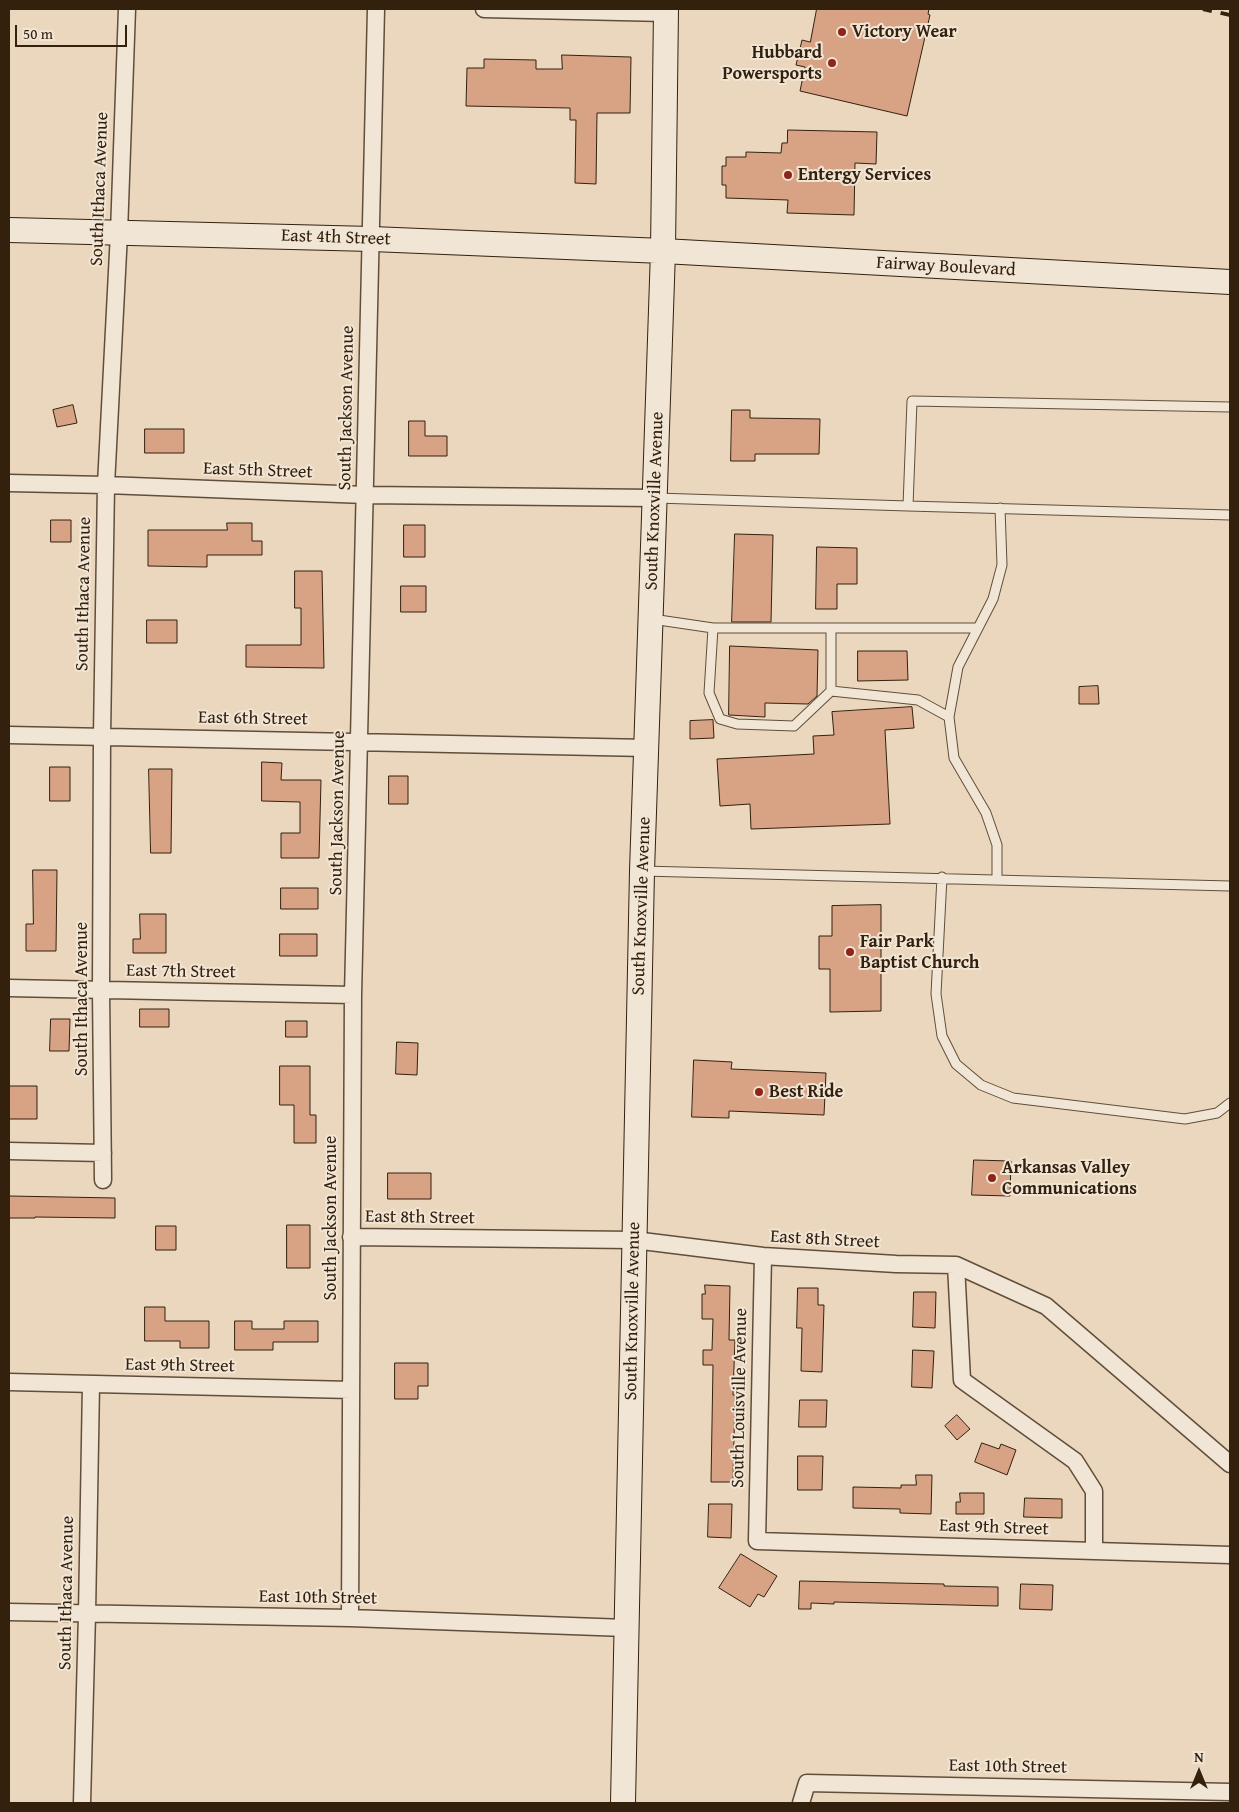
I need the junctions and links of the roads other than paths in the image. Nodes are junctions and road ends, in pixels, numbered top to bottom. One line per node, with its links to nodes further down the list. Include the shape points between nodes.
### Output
1 (127, 9): 6 (street, South Ithaca Avenue)
2 (376, 9): 7 (street, South Jackson Avenue)
3 (484, 9): 4 (street)
4 (666, 11): 8 (main road, South Knoxville Avenue)
5 (9, 230): 6 (main road, East 4th Street)
6 (119, 233): 7 (main road, East 4th Street); 12 (street, South Ithaca Avenue)
7 (372, 239): 8 (main road, East 4th Street); 13 (street, South Jackson Avenue)
8 (663, 251): 9 (main road, Fairway Boulevard); 14 (main road, South Knoxville Avenue)
9 (1230, 282)
10 (1230, 407): 15 (lane, via 912,401)
11 (9, 482): 12 (street, East 5th Street)
12 (106, 485): 13 (street, East 5th Street); 25 (street, South Ithaca Avenue)
13 (365, 495): 14 (street, East 5th Street); 26 (street, South Jackson Avenue)
14 (655, 498): 15 (lane); 18 (main road, South Knoxville Avenue)
15 (908, 506): 16 (lane)
16 (1000, 508): 17 (lane); 21 (lane, via 1002,565 993,599)
17 (1230, 515)
18 (651, 619): 19 (lane); 27 (main road, South Knoxville Avenue)
19 (713, 628): 20 (lane); 22 (lane, via 708,693 720,719 737,724 794,726)
20 (831, 628): 21 (lane); 22 (lane)
21 (978, 628): 23 (lane, via 958,667)
22 (831, 691): 23 (lane, via 918,700)
23 (949, 717): 30 (lane, via 954,758 986,813 997,845)
24 (9, 735): 25 (street, East 6th Street)
25 (102, 736): 26 (street, East 6th Street); 33 (street, South Ithaca Avenue)
26 (359, 742): 27 (street, East 6th Street); 34 (street, South Jackson Avenue)
27 (647, 748): 28 (main road, South Knoxville Avenue)
28 (642, 870): 29 (lane); 40 (main road, South Knoxville Avenue)
29 (942, 877): 30 (lane); 35 (lane, via 936,994 942,1036 956,1064 981,1086 1013,1098 1185,1119 1217,1113)
30 (997, 880): 31 (lane)
31 (1230, 886)
32 (9, 988): 33 (street, East 7th Street)
33 (101, 990): 34 (street, East 7th Street); 37 (street, South Ithaca Avenue)
34 (353, 995): 39 (street, South Jackson Avenue)
35 (1230, 1103)
36 (9, 1151): 37 (street)
37 (103, 1153): 38 (street, South Ithaca Avenue)
38 (103, 1180)
39 (351, 1237): 40 (street, East 8th Street); 45 (street, South Jackson Avenue)
40 (634, 1240): 41 (street, East 8th Street); 53 (main road, South Knoxville Avenue)
41 (763, 1256): 42 (street, East 8th Street); 47 (street, South Louisville Avenue)
42 (956, 1265): 46 (street, East 8th Street, via 1046,1306); 48 (street, via 962,1380 1075,1461 1094,1490)
43 (9, 1382): 44 (street, East 9th Street)
44 (91, 1384): 45 (street, East 9th Street); 51 (street, South Ithaca Avenue)
45 (351, 1390): 52 (street, South Jackson Avenue)
46 (1230, 1464)
47 (757, 1541): 48 (street, East 9th Street)
48 (1094, 1550): 49 (street, East 9th Street)
49 (1230, 1555)
50 (9, 1612): 51 (street, East 10th Street)
51 (87, 1614): 52 (street, East 10th Street); 55 (street, South Ithaca Avenue)
52 (350, 1618): 53 (street, East 10th Street)
53 (626, 1628): 56 (main road, South Knoxville Avenue)
54 (1230, 1792): 57 (street, East 10th Street, via 807,1782)
55 (82, 1803)
56 (623, 1803)
57 (801, 1803)

